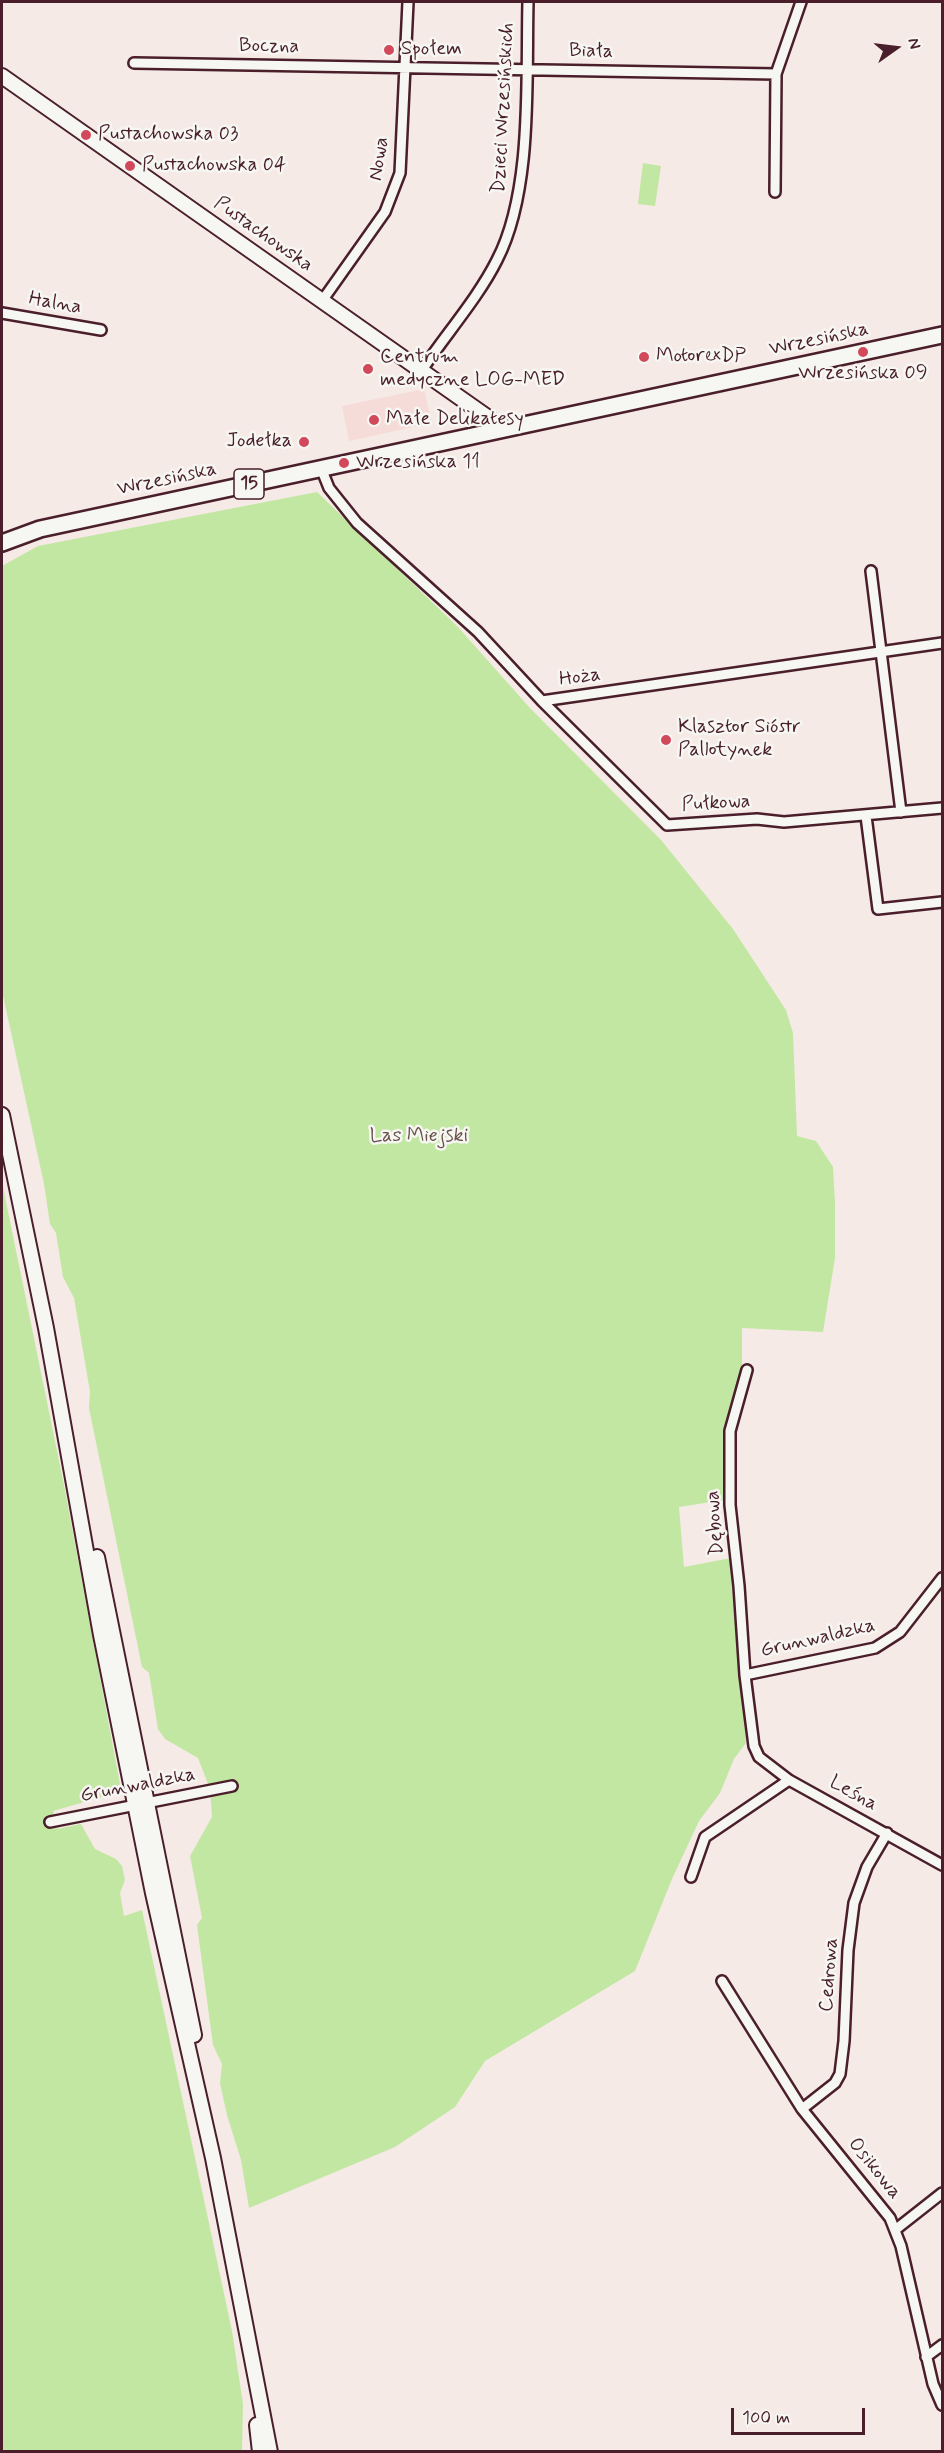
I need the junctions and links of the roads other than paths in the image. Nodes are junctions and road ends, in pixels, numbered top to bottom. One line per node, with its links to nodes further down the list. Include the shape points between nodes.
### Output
1 (408, 2): 5 (street, Nowa)
2 (528, 2): 6 (street, Dzieci Wrzesińskich)
3 (801, 2): 7 (street)
4 (134, 63): 5 (street, Boczna)
5 (405, 67): 6 (street, Biała); 10 (street, Nowa, via 402,155 396,186 385,212)
6 (526, 70): 7 (street, Biała); 14 (street, Dzieci Wrzesińskich, via 523,160 506,240 487,276)
7 (776, 74): 9 (street)
8 (2, 76): 10 (main road, Pustachowska)
9 (776, 192)
10 (322, 301): 14 (main road, Pustachowska)
11 (2, 313): 12 (street, Halna)
12 (101, 330)
13 (942, 335): 15 (main road, Wrzesińska / 15)
14 (422, 370): 15 (main road, Pustachowska, via 493,422)
15 (497, 430): 16 (main road, Wrzesińska / 15)
16 (321, 468): 17 (main road, Wrzesińska / 15, via 40,529); 21 (street, Hoża, via 329,488 357,523 478,632)
17 (2, 543)
18 (871, 571): 20 (street)
19 (942, 643): 20 (street, Hoża)
20 (881, 652): 21 (street, Hoża); 23 (street)
21 (542, 701): 24 (street, Pułkowa, via 667,825)
22 (942, 808): 23 (street, Pułkowa)
23 (901, 812): 24 (street, Pułkowa)
24 (866, 816): 25 (street, via 878,909)
25 (942, 902)
26 (2, 1114): 33 (main road, via 72,1465 101,1635)
27 (747, 1370): 29 (street, Dębowa, via 730,1431 730,1505)
28 (942, 1578): 29 (street, Grunwaldzka, via 900,1632 875,1648)
29 (745, 1675): 30 (street, Dębowa)
30 (754, 1746): 31 (street, Leśna, via 759,1757)
31 (789, 1780): 35 (street, Leśna); 37 (street, via 705,1837)
32 (232, 1786): 33 (street, Grunwaldzka)
33 (142, 1804): 34 (street, Grunwaldzka); 44 (main road, via 153,1893 213,2158)
34 (50, 1822)
35 (887, 1833): 36 (street, Leśna); 39 (street, Cedrowa, via 867,1867 854,1904 840,2074 835,2083)
36 (942, 1865)
37 (691, 1877)
38 (722, 1981): 39 (street, Osikowa)
39 (802, 2109): 41 (street, Osikowa, via 890,2218)
40 (942, 2193): 41 (street)
41 (895, 2230): 43 (street, Osikowa)
42 (942, 2345): 43 (street)
43 (927, 2357): 45 (street, Osikowa)
44 (251, 2358): 46 (main road); 47 (main road)
45 (942, 2405)
46 (260, 2451)
47 (270, 2451)

